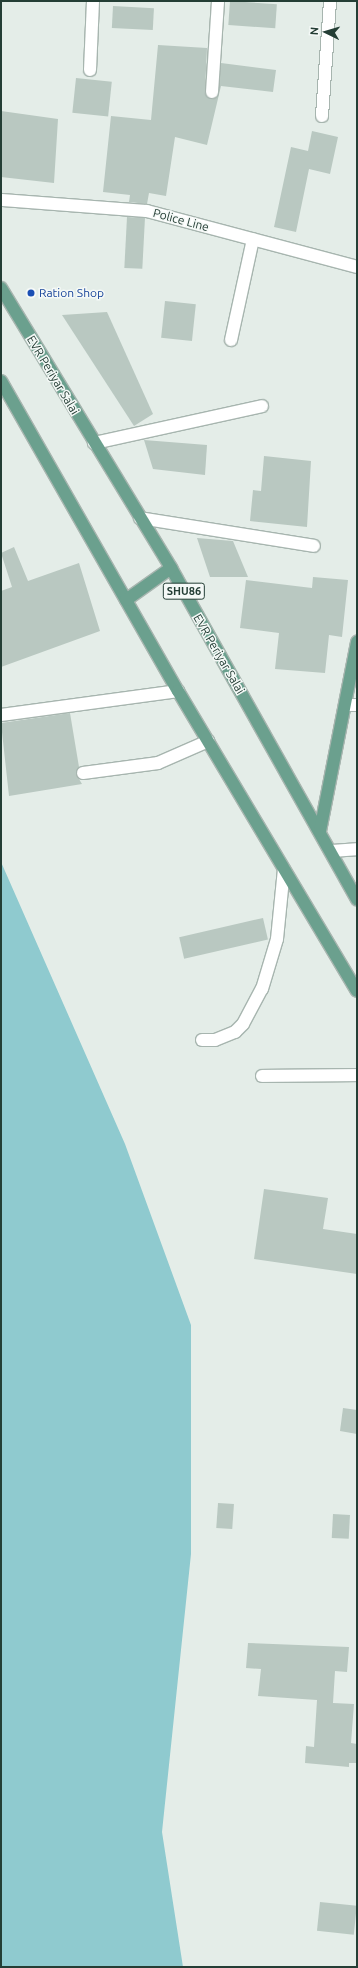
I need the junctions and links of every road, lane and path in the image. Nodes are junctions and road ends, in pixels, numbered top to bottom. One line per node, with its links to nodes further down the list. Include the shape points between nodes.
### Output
1 (93, 1): 4 (street)
2 (218, 1): 5 (street)
3 (330, 1): 6 (street)
4 (90, 70)
5 (212, 92)
6 (322, 116)
7 (1, 200): 8 (street, Police Line, via 147,211)
8 (253, 239): 9 (street, Police Line); 11 (street)
9 (357, 267)
10 (1, 288): 14 (main road, EVR Periyar Salai / SHU86)
11 (231, 340)
12 (1, 380): 18 (main road)
13 (262, 406): 14 (street)
14 (94, 443): 15 (main road, EVR Periyar Salai / SHU86)
15 (140, 518): 16 (street); 17 (main road, EVR Periyar Salai / SHU86)
16 (314, 546)
17 (171, 568): 18 (main road); 26 (main road, EVR Periyar Salai / SHU86)
18 (126, 600): 20 (main road)
19 (357, 644): 21 (main road)
20 (178, 691): 23 (street); 24 (main road)
21 (345, 705): 22 (street); 26 (main road)
22 (357, 705)
23 (1, 715)
24 (208, 741): 25 (street, via 158,763); 29 (main road)
25 (83, 773)
26 (320, 832): 28 (main road, EVR Periyar Salai / SHU86)
27 (357, 850): 28 (street)
28 (331, 851): 30 (main road, EVR Periyar Salai / SHU86)
29 (284, 869): 31 (main road); 32 (street, via 277,939 262,989 243,1024 235,1032 220,1038)
30 (357, 899)
31 (357, 991)
32 (202, 1040)
33 (357, 1075): 34 (street)
34 (262, 1076)

